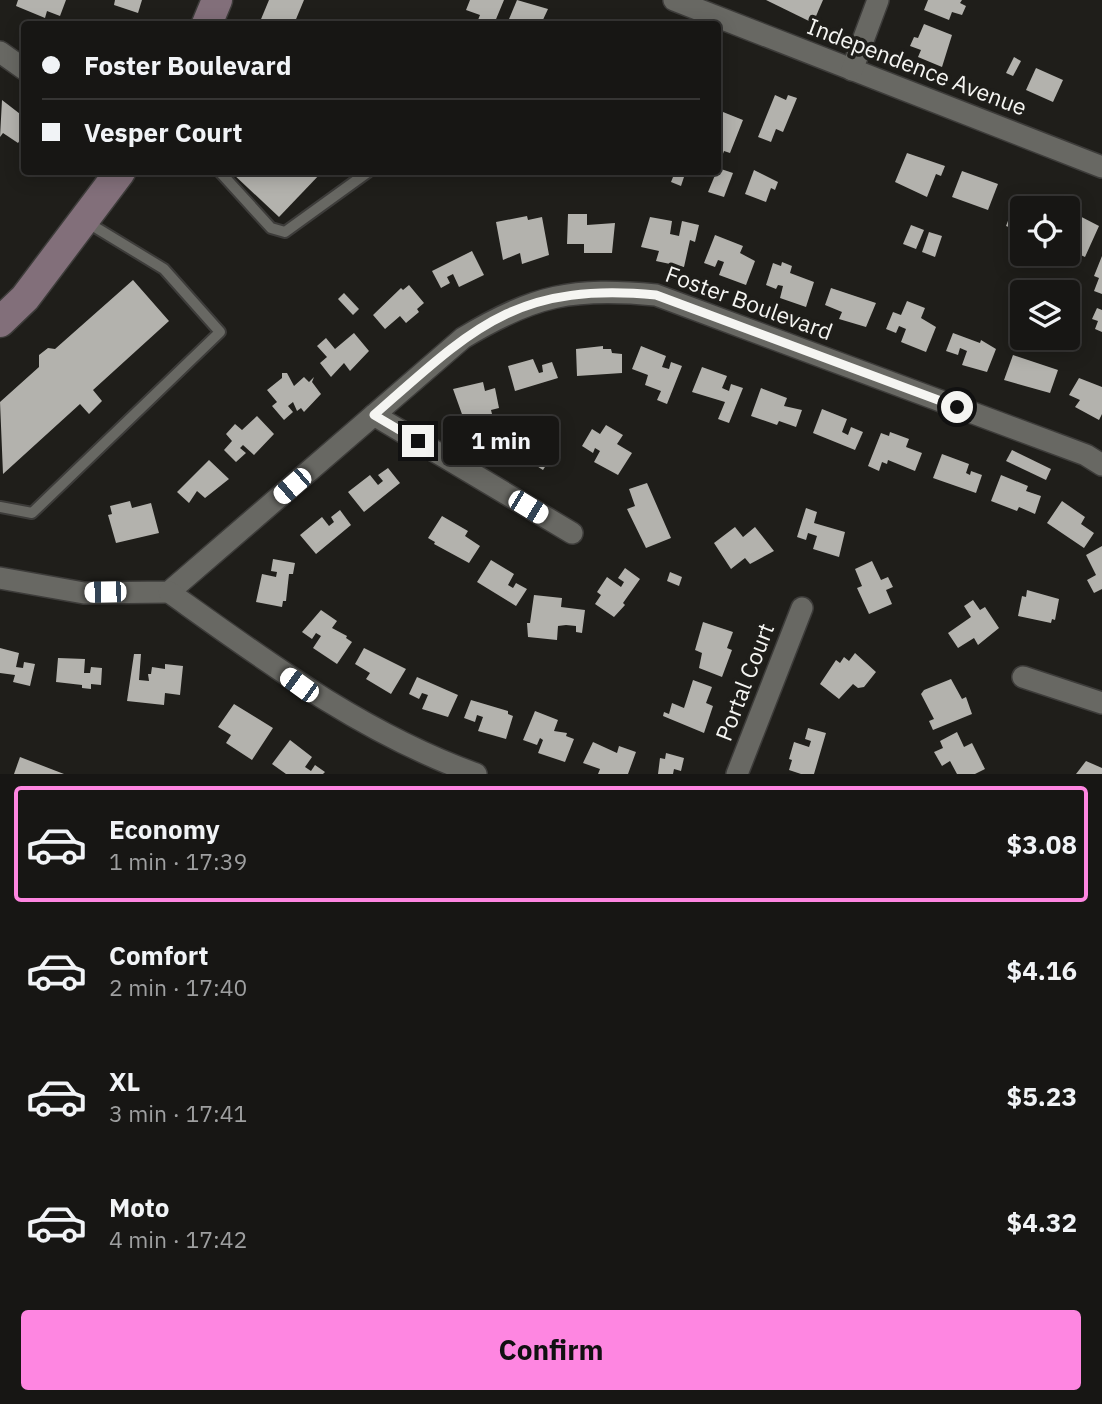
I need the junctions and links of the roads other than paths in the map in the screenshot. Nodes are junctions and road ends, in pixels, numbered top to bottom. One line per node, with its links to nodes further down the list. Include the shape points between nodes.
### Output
1 (217, 0): 4 (main road)
2 (674, 0): 7 (street, Independence Avenue)
3 (878, 0): 7 (street)
4 (207, 21)
5 (0, 52): 6 (street)
6 (21, 67)
7 (852, 71): 8 (street, Independence Avenue)
8 (1102, 167)
9 (118, 175): 12 (main road)
10 (223, 175): 11 (lane, via 271,228 285,232)
11 (364, 175)
12 (85, 220): 13 (main road, via 25,298); 16 (lane, via 164,269 220,332 32,513)
13 (0, 322)
14 (374, 415): 15 (street, Foster Boulevard, via 463,338 507,312 550,297 610,291 656,295 1086,455); 17 (street); 19 (street, Foster Boulevard)
15 (1102, 465)
16 (0, 507)
17 (572, 533)
18 (0, 578): 19 (street, via 84,593)
19 (169, 592): 23 (street, via 352,717 440,761)
20 (802, 608): 24 (street, Portal Court)
21 (1023, 677): 22 (street)
22 (1102, 703)
23 (477, 774)
24 (737, 774)

